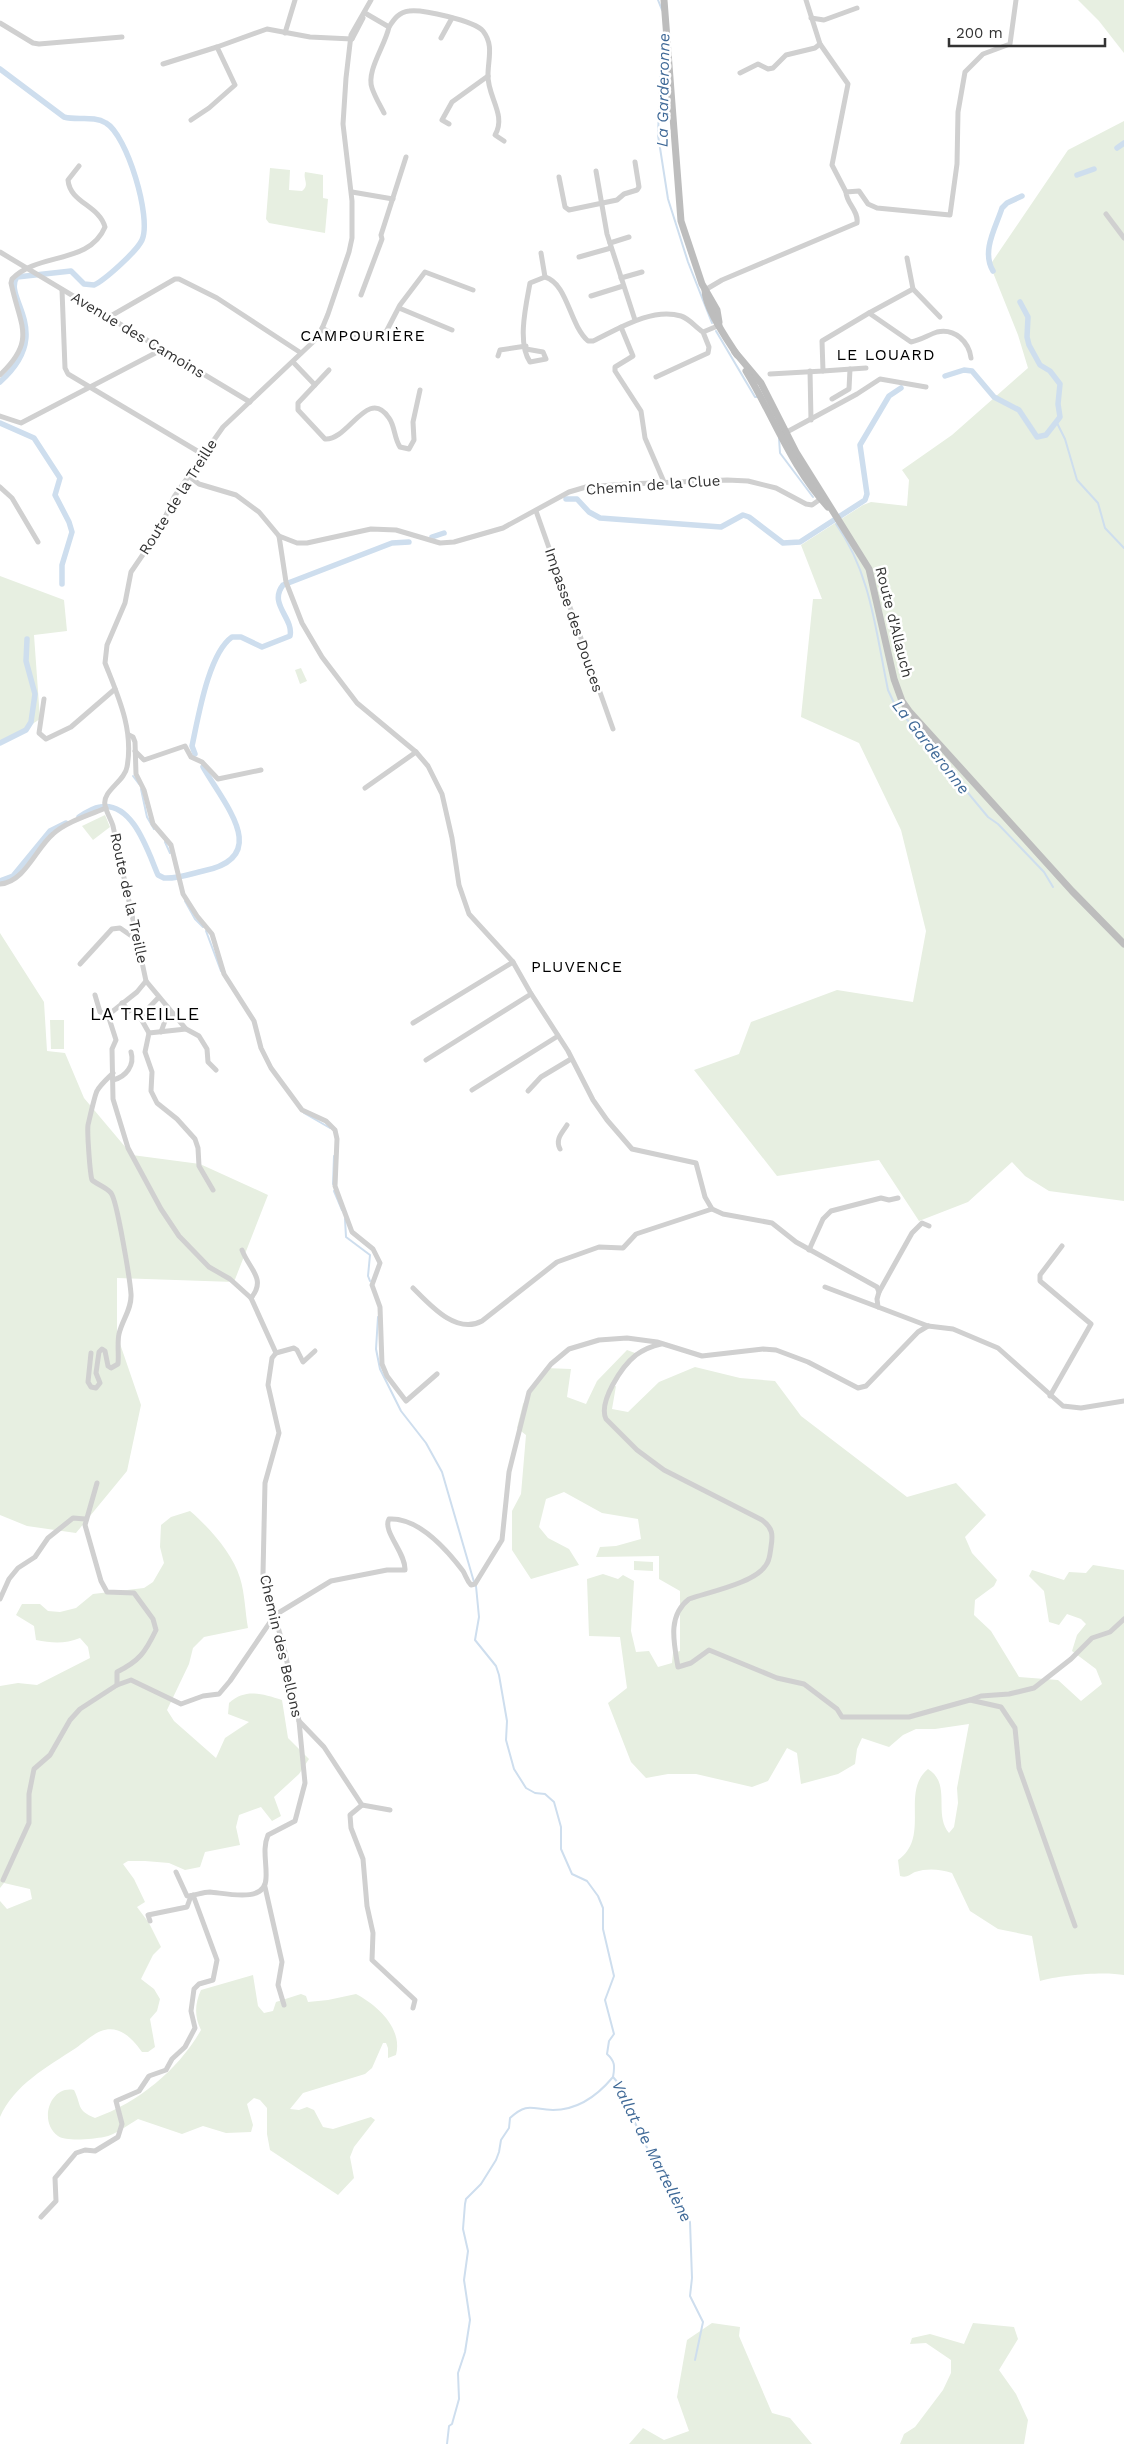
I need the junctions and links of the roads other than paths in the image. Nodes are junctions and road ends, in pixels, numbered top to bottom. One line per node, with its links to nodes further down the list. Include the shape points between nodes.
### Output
1 (295, 0): 12 (street)
2 (371, 0): 7 (street, Route de la Treille)
3 (664, 0): 50 (main road, Route d'Allauch, via 681,221)
4 (806, 0): 9 (street)
5 (1016, 0): 31 (street, via 1010,44 983,54 965,72 958,112 957,164 950,214 877,208 868,204 859,191)
6 (857, 8): 9 (street, via 824,20)
7 (364, 13): 11 (street); 15 (street, Route de la Treille)
8 (452, 18): 11 (street, via 409,11 394,19); 14 (street); 20 (street, via 477,25 488,39)
9 (811, 18): 16 (street)
10 (0, 23): 13 (street, via 39,44)
11 (389, 27): 21 (street, via 371,74 372,88)
12 (285, 32): 15 (street); 17 (street, via 270,29)
13 (122, 37)
14 (441, 38)
15 (352, 39): 30 (street, Route de la Treille, via 343,124)
16 (820, 44): 19 (street, via 786,55 773,68 758,64); 31 (street, via 848,84 832,165)
17 (217, 47): 18 (street); 22 (street, via 234,85)
18 (163, 64)
19 (740, 73)
20 (488, 76): 23 (street, via 452,102 442,120); 24 (street, via 500,123 495,134)
21 (384, 113)
22 (191, 120)
23 (449, 124)
24 (504, 141)
25 (406, 157): 32 (street)
26 (635, 162): 33 (street, via 639,188 618,200)
27 (79, 166): 42 (street, via 68,180 69,188 73,196 103,219 102,235 82,251)
28 (596, 171): 33 (street)
29 (559, 177): 33 (street, via 565,207 569,210)
30 (352, 192): 32 (street); 60 (street, Route de la Treille, via 353,223 349,252)
31 (846, 192): 50 (street, via 857,223)
32 (393, 199): 51 (street, via 377,255)
33 (602, 203): 37 (street)
34 (1106, 214): 36 (street)
35 (630, 237): 37 (street)
36 (1124, 238)
37 (611, 245): 40 (street); 45 (street)
38 (0, 252): 42 (street, Avenue des Camoins)
39 (541, 253): 44 (street)
40 (579, 257)
41 (907, 258): 47 (street)
42 (28, 270): 48 (street, Avenue des Camoins); 74 (street, via 15,275 10,283 22,322 22,344 15,360)
43 (642, 272): 45 (street)
44 (545, 277): 59 (street, via 557,284 577,327 588,341); 65 (street, via 530,283 523,319 526,346 500,350)
45 (621, 278): 46 (street)
46 (623, 286): 52 (street); 57 (street)
47 (913, 289): 54 (street); 56 (street)
48 (62, 290): 55 (street, Avenue des Camoins); 78 (street, via 65,368 68,374)
49 (473, 290): 53 (street, via 425,272)
50 (705, 290): 58 (main road, Route d'Allauch, via 715,304)
51 (361, 295)
52 (591, 296)
53 (399, 308): 60 (street, via 383,334 340,338); 61 (street)
54 (869, 313): 66 (street, via 911,342 936,333 951,333 967,344); 71 (street, via 822,341)
55 (109, 317): 63 (street, Avenue des Camoins); 64 (street, via 179,279 217,298)
56 (940, 318)
57 (635, 320): 59 (street); 62 (street, via 679,315)
58 (719, 323): 62 (street); 84 (main road, Route d'Allauch, via 770,405)
59 (621, 327): 87 (street, via 633,356 615,367 615,371 641,411 645,438)
60 (322, 328): 64 (street, Route de la Treille)
61 (452, 330)
62 (703, 332): 75 (street, via 708,353)
63 (163, 349): 78 (street); 81 (street, Avenue des Camoins)
64 (301, 354): 67 (street, Route de la Treille)
65 (498, 356)
66 (971, 358)
67 (293, 362): 76 (street); 81 (street, Route de la Treille)
68 (866, 368): 69 (street)
69 (850, 369): 71 (street); 80 (street, via 849,389)
70 (330, 370): 76 (street)
71 (823, 371): 72 (street)
72 (810, 372): 73 (street); 83 (street)
73 (770, 374)
74 (0, 376)
75 (656, 377)
76 (315, 385): 79 (street, via 298,403 298,410 326,439 338,436 365,410 372,408 389,417 396,442 405,448 412,446 414,440 413,422)
77 (926, 386): 83 (street, via 880,379)
78 (90, 388): 82 (street, via 21,424); 85 (street)
79 (420, 390)
80 (832, 399)
81 (250, 402): 85 (street, Route de la Treille, via 223,427)
82 (0, 416)
83 (811, 420): 84 (street)
84 (784, 434): 89 (main road, Route d'Allauch, via 795,463)
85 (204, 455): 86 (street, Route de la Treille)
86 (190, 477): 91 (street, via 199,484 236,495 259,512); 93 (street, Route de la Treille, via 174,497 159,531 131,572 125,603 106,653)
87 (664, 482): 89 (street, Chemin de la Clue, via 748,481 776,488 812,505); 90 (street, Chemin de la Clue, via 586,487 564,494)
88 (0, 488): 92 (street, via 12,498)
89 (823, 497): 104 (main road, Route d'Allauch, via 869,569 897,690 909,711)
90 (536, 511): 91 (street, Chemin de la Clue, via 503,528 447,542 384,529 307,543); 95 (street, Impasse des Douces)
91 (279, 536): 98 (street, via 287,584 302,623 335,676 357,704)
92 (38, 542)
93 (115, 689): 94 (street, via 71,727 46,739 39,733); 96 (street, Route de la Treille)
94 (44, 699)
95 (613, 729)
96 (128, 735): 97 (street, via 133,737); 101 (street, Route de la Treille, via 127,768 121,780 106,795)
97 (135, 751): 99 (street, via 146,760 184,746 191,757 202,762 218,779); 147 (street, via 136,774 144,790 150,817 171,845 183,894 212,934 224,974 254,1021 261,1048 271,1068 302,1110 326,1121 335,1130 338,1139 335,1186 339,1198 352,1232 373,1249 380,1263 372,1285 380,1307 381,1353 387,1376 406,1401)
98 (416, 752): 100 (street); 105 (street, via 428,766 442,794 459,885 469,914)
99 (261, 770)
100 (366, 788)
101 (105, 807): 102 (street, via 53,833 23,871); 103 (street, Route de la Treille, via 113,826)
102 (0, 884)
103 (136, 937): 106 (street, via 120,928 112,929); 107 (street, Route de la Treille)
104 (1124, 944)
105 (513, 962): 108 (street); 115 (street)
106 (80, 964)
107 (146, 981): 110 (street); 111 (street)
108 (531, 994): 119 (street); 122 (street)
109 (95, 995): 112 (street, via 100,1012)
110 (159, 996): 113 (street); 114 (street)
111 (122, 1003): 112 (street); 114 (street)
112 (108, 1015): 124 (street, via 116,1040 112,1049)
113 (174, 1015): 116 (street); 117 (street, via 166,1018)
114 (140, 1017): 118 (street)
115 (413, 1023)
116 (186, 1029): 117 (street); 123 (street, via 199,1036 207,1049 208,1062)
117 (161, 1032): 118 (street)
118 (149, 1033): 130 (street, via 145,1052 152,1072 151,1091 157,1103 195,1140 199,1166)
119 (558, 1036): 121 (street); 126 (street)
120 (131, 1052): 125 (street, via 129,1068)
121 (571, 1059): 127 (street, via 541,1077); 132 (street, via 592,1100 629,1147 696,1163 705,1197)
122 (426, 1060)
123 (216, 1070)
124 (113, 1073): 125 (street); 146 (street, via 95,1096 88,1126 88,1164 92,1180 111,1193 114,1199 131,1295 127,1316 119,1332 118,1364 111,1368 105,1351 99,1352 96,1373 99,1387 91,1387 88,1382)
125 (113, 1080): 140 (street, via 114,1108 128,1148 168,1220 209,1267 230,1278)
126 (472, 1090)
127 (528, 1091)
128 (567, 1125): 129 (street, via 559,1137)
129 (560, 1149)
130 (214, 1190)
131 (898, 1198): 136 (street, via 881,1198 831,1211)
132 (712, 1209): 136 (street, via 772,1223); 138 (street, via 636,1234 623,1248 599,1247 557,1262 473,1325 463,1325 434,1309)
133 (929, 1226): 139 (street, via 922,1224 912,1233)
134 (1062, 1246): 148 (street, via 1040,1275 1040,1281 1091,1324)
135 (242, 1250): 140 (street, via 258,1284 258,1290)
136 (810, 1250): 139 (street, via 877,1287)
137 (825, 1287): 141 (street)
138 (413, 1288)
139 (879, 1292): 141 (street)
140 (251, 1298): 145 (street)
141 (878, 1307): 142 (street)
142 (928, 1326): 143 (street, via 918,1332 866,1386 858,1388 776,1350 702,1356); 148 (street, via 953,1329 998,1348)
143 (664, 1344): 153 (street, via 627,1338 599,1340 569,1349 533,1385 524,1408 509,1472 502,1540 475,1584 468,1582 462,1569 426,1532 409,1522 389,1519 387,1528 404,1558 405,1570 387,1570 331,1581); 156 (street, via 646,1349 628,1364 606,1400 603,1413 606,1419 637,1450 664,1470 762,1520 773,1535 770,1556 761,1571 682,1604 674,1621 673,1634 678,1667 708,1650 758,1672 804,1684 837,1709 842,1717 909,1717)
144 (315, 1351): 145 (street, via 303,1362 294,1348)
145 (276, 1353): 153 (street, Chemin des Bellons, via 268,1378 278,1433 265,1483 263,1574)
146 (90, 1354)
147 (437, 1374)
148 (1050, 1396): 149 (street, via 1063,1406 1073,1408)
149 (1124, 1401)
150 (98, 1483): 151 (street)
151 (85, 1519): 152 (street, via 72,1518 48,1538 35,1557 18,1568 9,1579); 155 (street, via 104,1589 113,1593 134,1593 156,1630 138,1660 117,1672)
152 (0, 1600)
153 (275, 1616): 155 (street, via 219,1694 181,1704 131,1680); 157 (street, Chemin des Bellons)
154 (1124, 1619): 156 (street, via 1110,1632 1092,1638 1072,1659 1034,1688)
155 (117, 1685): 161 (street, via 80,1709 50,1755 34,1769 29,1794 29,1823)
156 (970, 1700): 165 (street, via 1001,1707 1012,1720 1018,1737 1019,1768)
157 (298, 1721): 158 (street, via 324,1747); 162 (street, Chemin des Bellons, via 305,1790 295,1821 272,1832 265,1842)
158 (362, 1805): 159 (street); 167 (street, via 350,1815 350,1822 363,1859 373,1933 372,1960 415,2000)
159 (390, 1810)
160 (176, 1872): 163 (street, via 187,1896)
161 (3, 1880)
162 (265, 1887): 163 (street, via 237,1896 208,1892); 166 (street, Chemin des Bellons, via 282,1962 278,1985)
163 (192, 1895): 164 (street, via 187,1908 148,1915); 168 (street, via 217,1960 213,1980 194,1989 191,2011 195,2028 185,2047 166,2070 149,2076 139,2091 116,2101 122,2120 118,2137 95,2151 76,2153 55,2178 56,2200)
164 (150, 1921)
165 (1075, 1926)
166 (284, 2005)
167 (413, 2008)
168 (41, 2217)

